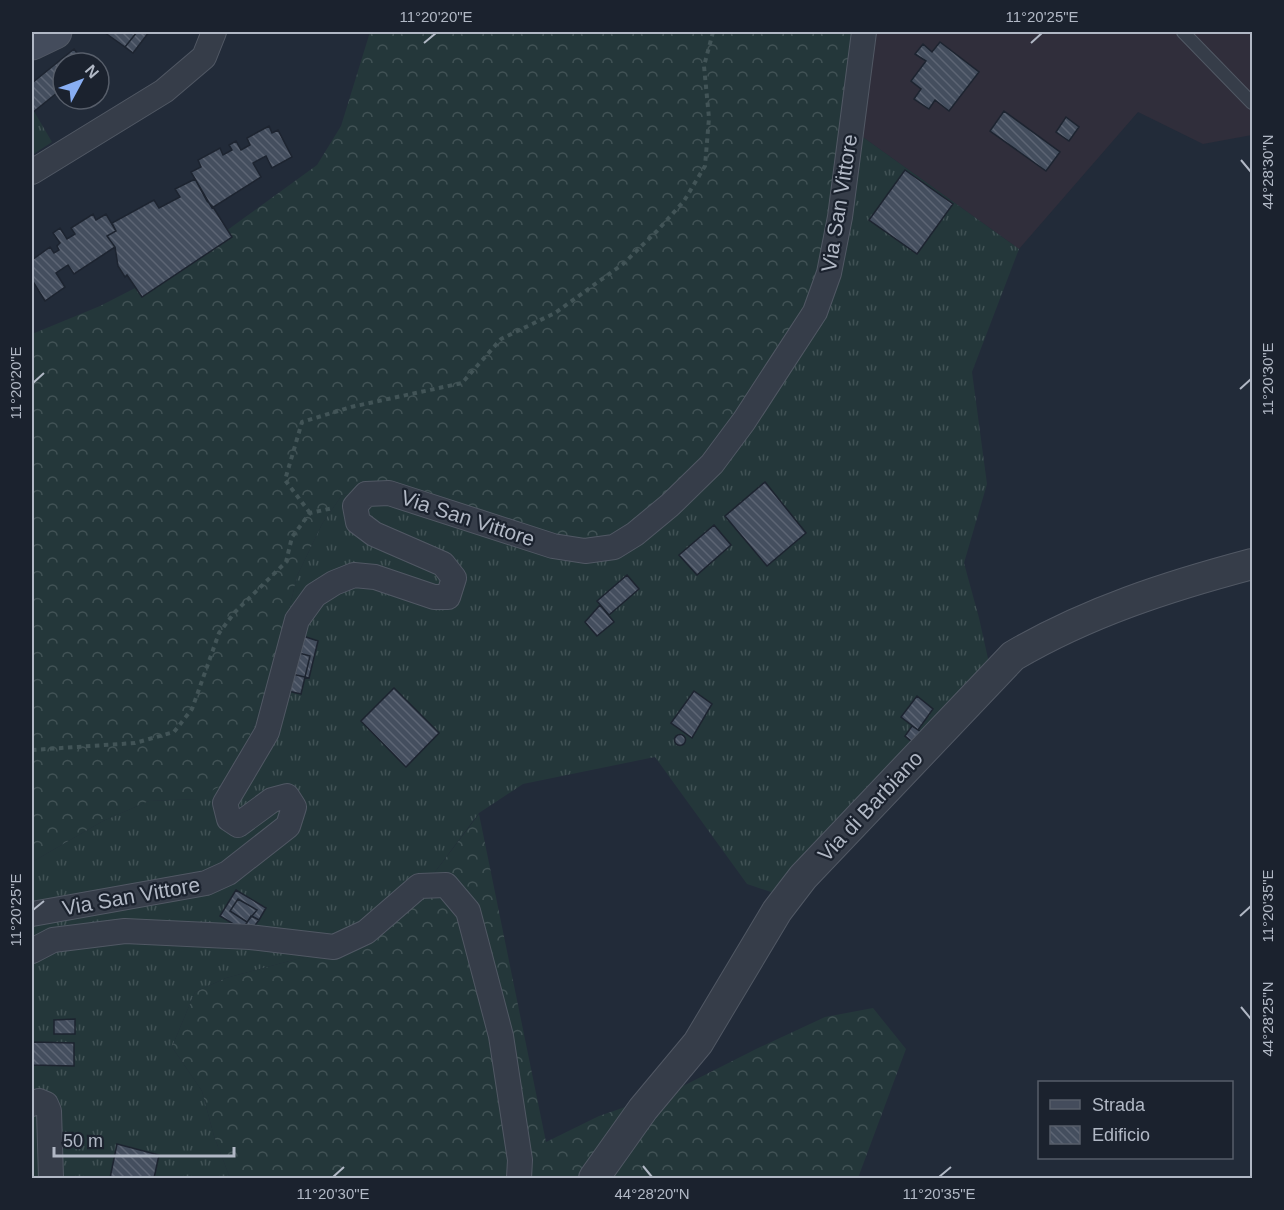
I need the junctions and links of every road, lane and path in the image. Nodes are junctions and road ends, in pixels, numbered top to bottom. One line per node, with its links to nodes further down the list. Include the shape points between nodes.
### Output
1 (55, 32): 6 (main road)
2 (214, 32): 8 (street, via 204,57 164,91)
3 (713, 32): 10 (path, via 704,66 709,118 705,166 684,201 657,231 622,264 555,313 501,339 462,383 351,407 302,423 285,480 310,513 291,537 286,562 219,633 192,710 174,732 135,743)
4 (864, 32): 11 (street, Via San Vittore, via 829,273 814,312 712,464 636,534 614,547 585,551 553,546 389,493 366,494 355,506 358,522 374,534 443,564 454,578 448,597 434,597 375,577 354,575 315,595 297,620 267,732 225,803 229,819 238,825 272,800 287,796 294,807 288,825 228,873 206,883)
5 (1183, 32): 7 (lane)
6 (32, 43)
7 (1252, 103)
8 (32, 172)
9 (1252, 564): 16 (street, Via di Barbiano, via 1178,584 1105,610 1013,656 803,878 777,911 698,1043 643,1109)
10 (32, 750)
11 (32, 914)
12 (32, 951): 15 (street, Via San Vittore, via 53,940 125,931 334,947 366,932 419,886 446,885 468,911 501,1036 520,1160)
13 (32, 1104): 14 (street, via 39,1101 49,1111)
14 (51, 1179)
15 (519, 1179)
16 (594, 1179)

